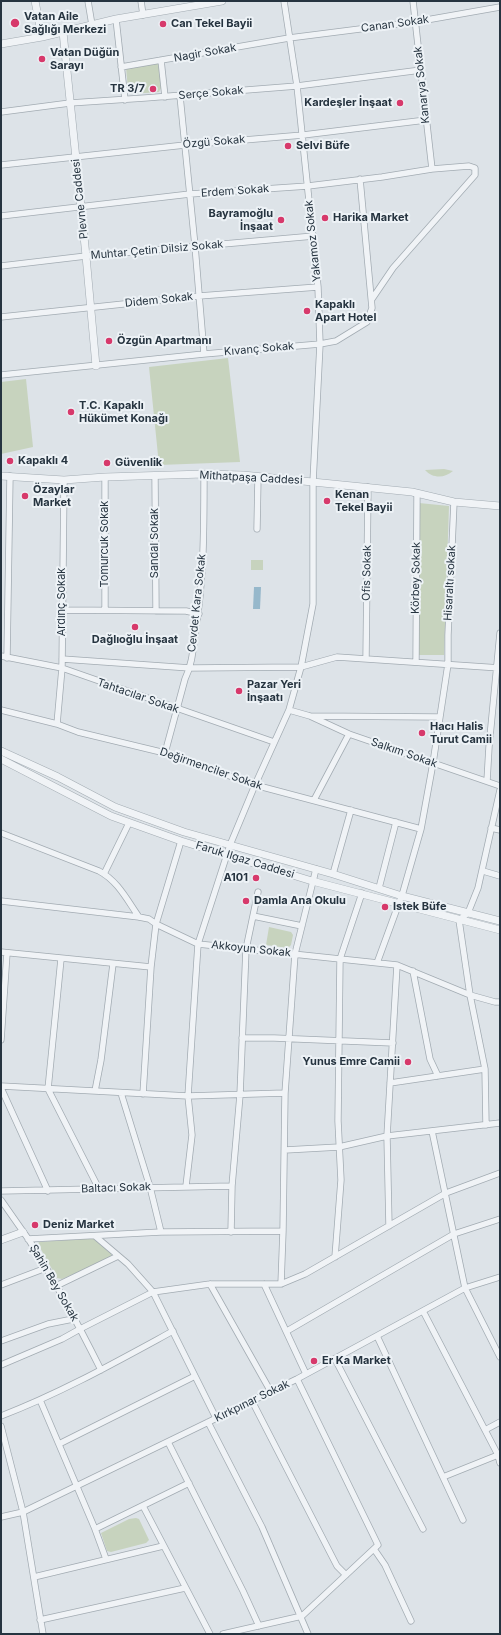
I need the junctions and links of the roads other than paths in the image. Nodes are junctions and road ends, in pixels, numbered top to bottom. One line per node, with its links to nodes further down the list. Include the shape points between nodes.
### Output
1 (35, 1): 13 (street)
2 (88, 1): 11 (street)
3 (141, 1): 8 (street)
4 (222, 1): 8 (street)
5 (284, 1): 14 (street, Yakamoz Sokak)
6 (413, 1): 10 (street, Kanarya Sokak)
7 (500, 7): 10 (street, Canan Sokak)
8 (143, 15): 9 (street)
9 (116, 20): 11 (street); 17 (street)
10 (415, 22): 14 (street, Canan Sokak); 18 (street, Kanarya Sokak)
11 (92, 25): 12 (street)
12 (63, 32): 13 (street); 23 (street, Plevne Caddesi)
13 (42, 37): 15 (street)
14 (289, 38): 16 (street, Nagir Sokak); 19 (street, Yakamoz Sokak)
15 (1, 44)
16 (161, 60): 17 (street, Nagir Sokak); 21 (street)
17 (121, 67): 22 (street)
18 (421, 70): 19 (street, Serçe Sokak); 25 (street, Kanarya Sokak)
19 (297, 86): 20 (street, Serçe Sokak); 26 (street, Yakamoz Sokak)
20 (180, 96): 21 (street, Serçe Sokak); 27 (street)
21 (165, 97): 22 (street, Serçe Sokak)
22 (125, 100): 23 (street, Serçe Sokak)
23 (70, 103): 24 (street, Serçe Sokak); 28 (street, Plevne Caddesi)
24 (1, 112)
25 (426, 120): 26 (street, Özgü Sokak); 30 (street, Kanarya Sokak)
26 (303, 135): 27 (street, Özgü Sokak); 32 (street, Yakamoz Sokak)
27 (185, 145): 28 (street, Özgü Sokak); 33 (street)
28 (76, 156): 29 (street, Özgü Sokak); 34 (street, Plevne Caddesi)
29 (1, 164)
30 (432, 169): 31 (street, Erdem Sokak); 42 (street, Erdem Sokak, via 470,166 475,168 475,175 393,268)
31 (360, 179): 32 (street, Erdem Sokak); 42 (street, Kıvanç Sokak)
32 (308, 186): 33 (street, Erdem Sokak); 36 (street, Yakamoz Sokak)
33 (190, 194): 34 (street, Erdem Sokak); 37 (street)
34 (81, 206): 35 (street, Erdem Sokak); 38 (street, Plevne Caddesi)
35 (1, 216)
36 (314, 236): 37 (street, Muhtar Çetin Dilsiz Sokak); 40 (street, Yakamoz Sokak)
37 (195, 246): 38 (street, Muhtar Çetin Dilsiz Sokak); 41 (street)
38 (86, 256): 39 (street, Muhtar Çetin Dilsiz Sokak); 43 (street, Plevne Caddesi)
39 (1, 266)
40 (318, 287): 41 (street, Didem Sokak); 45 (street, Yakamoz Sokak)
41 (199, 296): 43 (street, Didem Sokak); 46 (street)
42 (372, 299): 45 (street, Kıvanç Sokak, via 367,322 336,341)
43 (90, 307): 44 (street, Didem Sokak); 47 (street, Plevne Caddesi)
44 (1, 317)
45 (320, 344): 46 (street, Kıvanç Sokak); 56 (street, Yakamoz Sokak)
46 (204, 354): 47 (street, Kıvanç Sokak)
47 (96, 366): 48 (street, Kıvanç Sokak)
48 (1, 375)
49 (204, 474): 52 (street, Mithatpaşa Caddesi); 54 (street, Mithatpaşa Caddesi); 65 (street, Cevdet Kara Sokak, via 204,540)
50 (1, 476): 51 (street, Mithatpaşa Caddesi)
51 (10, 476): 55 (street, Mithatpaşa Caddesi); 68 (street)
52 (155, 476): 53 (street, Mithatpaşa Caddesi); 64 (street, Sandal Sokak)
53 (105, 477): 55 (street, Mithatpaşa Caddesi); 63 (street, Tomurcuk Sokak)
54 (258, 477): 56 (street, Mithatpaşa Caddesi); 61 (street)
55 (64, 480): 62 (street, Ardınç Sokak)
56 (313, 482): 57 (street, Mithatpaşa Caddesi); 73 (street, Yakamoz Sokak, via 313,604)
57 (368, 487): 58 (street, Mithatpaşa Caddesi); 70 (street, Ofis Sokak)
58 (417, 493): 59 (street, Mithatpaşa Caddesi); 71 (street, Körbey Sokak)
59 (454, 502): 60 (street, Mithatpaşa Caddesi); 72 (street, Hisaraltı sokak)
60 (500, 506)
61 (256, 529)
62 (61, 610): 63 (street); 69 (street, Ardınç Sokak)
63 (105, 610): 64 (street)
64 (156, 611): 65 (street, via 186,611)
65 (199, 614): 75 (street, Cevdet Kara Sokak)
66 (500, 633): 76 (street)
67 (1, 656): 68 (street, Tahtacılar Sokak)
68 (7, 658): 74 (street, Tahtacılar Sokak)
69 (62, 659): 74 (street, Ardınç Sokak); 75 (street)
70 (366, 659): 71 (street); 73 (street, via 337,657)
71 (416, 662): 72 (street)
72 (448, 664): 76 (street); 81 (street, Hisaraltı sokak)
73 (301, 667): 75 (street); 79 (street, Yakamoz Sokak)
74 (62, 668): 77 (street, Tahtacılar Sokak); 82 (street, Ardınç Sokak)
75 (190, 668): 77 (street, Cevdet Kara Sokak)
76 (499, 668): 89 (street)
77 (177, 709): 84 (street, Tahtacılar Sokak); 86 (street, Cevdet Kara Sokak)
78 (1, 710): 82 (street, Değirmenciler Sokak)
79 (289, 710): 80 (street); 84 (street, Yakamoz Sokak)
80 (310, 716): 81 (street); 83 (street, Salkım Sokak)
81 (440, 716): 88 (street, Hisaraltı sokak)
82 (57, 724): 86 (street, Değirmenciler Sokak, via 78,732)
83 (349, 734): 88 (street, Salkım Sokak); 93 (street)
84 (274, 742): 90 (street, Yakamoz Sokak)
85 (1, 751): 102 (street, Faruk Ilgaz Caddesi, via 115,807 184,832)
86 (165, 753): 90 (street, Değirmenciler Sokak)
87 (1, 759): 96 (street, Faruk Ilgaz Caddesi, via 111,816)
88 (433, 763): 89 (street, Salkım Sokak); 98 (street, Hisaraltı sokak)
89 (487, 781): 91 (street, Salkım Sokak)
90 (255, 785): 93 (street, Değirmenciler Sokak); 102 (street, Yakamoz Sokak)
91 (500, 786)
92 (500, 790): 97 (street)
93 (314, 800): 94 (street, Değirmenciler Sokak)
94 (351, 810): 95 (street, Değirmenciler Sokak); 107 (street)
95 (396, 822): 98 (street, Değirmenciler Sokak); 110 (street)
96 (130, 823): 101 (street, Faruk Ilgaz Caddesi); 106 (street)
97 (491, 828): 99 (street); 105 (street)
98 (421, 829): 113 (street, Hisaraltı sokak)
99 (500, 830)
100 (1, 834): 106 (street)
101 (181, 841): 103 (street, Faruk Ilgaz Caddesi); 120 (street)
102 (230, 845): 103 (street, Yakamoz Sokak); 104 (street, Faruk Ilgaz Caddesi)
103 (227, 855): 109 (street, Faruk Ilgaz Caddesi); 123 (street, Yakamoz Sokak)
104 (316, 869): 107 (street, Faruk Ilgaz Caddesi); 109 (street)
105 (483, 871): 108 (street); 115 (street)
106 (104, 874): 117 (street, via 120,889)
107 (333, 874): 110 (street, Faruk Ilgaz Caddesi)
108 (500, 876)
109 (312, 881): 112 (street, Faruk Ilgaz Caddesi); 121 (street)
110 (379, 888): 113 (street, Faruk Ilgaz Caddesi)
111 (258, 892): 116 (street)
112 (362, 893): 113 (street, Faruk Ilgaz Caddesi); 128 (street)
113 (401, 899): 115 (street, Faruk Ilgaz Caddesi); 118 (street, Faruk Ilgaz Caddesi); 129 (street, Hisaraltı sokak)
114 (1, 901): 117 (street, Akkoyun Sokak)
115 (468, 913): 118 (street); 119 (street, Faruk Ilgaz Caddesi)
116 (253, 916): 121 (street); 124 (street)
117 (139, 917): 120 (street, Akkoyun Sokak)
118 (459, 920): 122 (street, Faruk Ilgaz Caddesi); 134 (street)
119 (500, 921)
120 (156, 924): 123 (street, Akkoyun Sokak); 132 (street)
121 (302, 926): 126 (street)
122 (500, 930)
123 (198, 944): 124 (street, Akkoyun Sokak); 152 (street, Yakamoz Sokak)
124 (246, 949): 126 (street, Akkoyun Sokak); 137 (street)
125 (4, 953): 127 (street); 136 (street)
126 (295, 954): 128 (street, Akkoyun Sokak); 138 (street)
127 (61, 959): 130 (street); 146 (street)
128 (340, 959): 129 (street, Akkoyun Sokak); 140 (street)
129 (377, 963): 131 (street, Akkoyun Sokak)
130 (113, 964): 132 (street); 147 (street, via 101,1060)
131 (397, 965): 133 (street, Akkoyun Sokak); 141 (street)
132 (151, 967): 150 (street)
133 (413, 971): 134 (street, Akkoyun Sokak); 143 (street, via 430,1059)
134 (470, 994): 135 (street, Akkoyun Sokak); 142 (street)
135 (500, 1002)
136 (1, 1028): 139 (street)
137 (242, 1038): 138 (street); 151 (street)
138 (288, 1038): 140 (street); 149 (street)
139 (1, 1040)
140 (339, 1042): 141 (street); 157 (street)
141 (393, 1043): 144 (street)
142 (485, 1070): 143 (street); 154 (street)
143 (438, 1076): 144 (street)
144 (390, 1083): 156 (street)
145 (1, 1087): 146 (street); 165 (street)
146 (48, 1089): 147 (street); 163 (street)
147 (94, 1091): 148 (street)
148 (122, 1092): 150 (street); 162 (street)
149 (285, 1093): 151 (street); 158 (street)
150 (143, 1094): 152 (street)
151 (240, 1095): 152 (street); 161 (street)
152 (188, 1096): 160 (street, Yakamoz Sokak, via 192,1135)
153 (500, 1124): 154 (street)
154 (486, 1126): 155 (street)
155 (432, 1131): 156 (street); 166 (street)
156 (387, 1136): 157 (street); 169 (street)
157 (340, 1147): 158 (street); 179 (street, via 341,1180)
158 (285, 1150): 170 (street)
159 (500, 1173): 166 (street)
160 (186, 1186): 161 (street, Baltacı Sokak); 162 (street, Baltacı Sokak)
161 (232, 1186): 173 (street)
162 (150, 1187): 163 (street, Baltacı Sokak); 172 (street)
163 (99, 1189): 165 (street, Baltacı Sokak)
164 (1, 1191): 165 (street, Baltacı Sokak)
165 (48, 1191)
166 (446, 1193): 169 (street); 174 (street)
167 (1, 1200): 171 (street, Şahin Bey Sokak)
168 (500, 1219): 174 (street)
169 (389, 1226): 179 (street)
170 (283, 1231): 173 (street); 184 (street)
171 (23, 1232): 176 (street, Şahin Bey Sokak); 177 (street)
172 (161, 1232): 173 (street); 175 (street)
173 (231, 1232)
174 (454, 1234): 187 (street); 193 (street)
175 (95, 1236): 176 (street); 178 (street)
176 (28, 1239): 180 (street, Şahin Bey Sokak)
177 (1, 1240)
178 (118, 1256): 186 (street); 188 (street)
179 (335, 1256): 184 (street, via 305,1274)
180 (46, 1268): 185 (street); 186 (street, Şahin Bey Sokak)
181 (500, 1277): 187 (street, Kırkpınar Sokak)
182 (210, 1284): 183 (street); 188 (street); 203 (street)
183 (264, 1284): 184 (street); 193 (street)
184 (281, 1284)
185 (1, 1285)
186 (56, 1286): 190 (street, Şahin Bey Sokak)
187 (465, 1288): 189 (street, Kırkpınar Sokak); 196 (street)
188 (153, 1292): 191 (street); 192 (street)
189 (423, 1311): 194 (street, Kırkpınar Sokak); 211 (street)
190 (73, 1319): 191 (street, Şahin Bey Sokak); 195 (street, via 48,1324)
191 (80, 1329): 198 (street); 199 (street, Şahin Bey Sokak)
192 (173, 1331): 199 (street); 201 (street)
193 (287, 1331): 200 (street)
194 (377, 1336): 197 (street, Kırkpınar Sokak); 216 (street)
195 (1, 1340)
196 (500, 1357)
197 (335, 1359): 200 (street, Kırkpınar Sokak); 224 (street)
198 (1, 1365)
199 (101, 1370): 204 (street)
200 (306, 1374): 202 (street, Kırkpınar Sokak)
201 (195, 1376): 207 (street); 213 (street)
202 (297, 1379): 203 (street, Kırkpınar Sokak); 226 (street, via 378,1545)
203 (270, 1392): 205 (street, Kırkpınar Sokak)
204 (40, 1400): 206 (street); 213 (street)
205 (252, 1401): 207 (street, Kırkpınar Sokak); 228 (street, via 337,1566)
206 (1, 1416)
207 (216, 1418): 208 (street, Kırkpınar Sokak)
208 (208, 1422): 212 (street, Kırkpınar Sokak); 231 (street, via 262,1527)
209 (500, 1422): 211 (street)
210 (1, 1426): 220 (street)
211 (485, 1430): 214 (street)
212 (168, 1442): 217 (street); 218 (street, Kırkpınar Sokak)
213 (59, 1444): 218 (street)
214 (498, 1455): 215 (street); 216 (street)
215 (500, 1463)
216 (443, 1477): 222 (street)
217 (188, 1483): 219 (street); 234 (street)
218 (76, 1486): 220 (street, Kırkpınar Sokak); 223 (street)
219 (142, 1506): 223 (street); 225 (street)
220 (23, 1512): 221 (street, Kırkpınar Sokak); 229 (street)
221 (1, 1517)
222 (464, 1520)
223 (95, 1529): 227 (street)
224 (423, 1529)
225 (164, 1546): 227 (street); 230 (street)
226 (374, 1549): 228 (street); 233 (street, via 385,1566)
227 (106, 1559): 229 (street)
228 (346, 1575): 231 (street)
229 (34, 1577): 232 (street)
230 (185, 1588): 232 (street); 237 (street)
231 (302, 1616): 234 (street); 239 (street)
232 (40, 1620): 236 (street)
233 (411, 1621)
234 (259, 1626): 235 (street)
235 (248, 1631): 238 (street)
236 (43, 1634)
237 (210, 1634)
238 (223, 1634)
239 (308, 1634)

